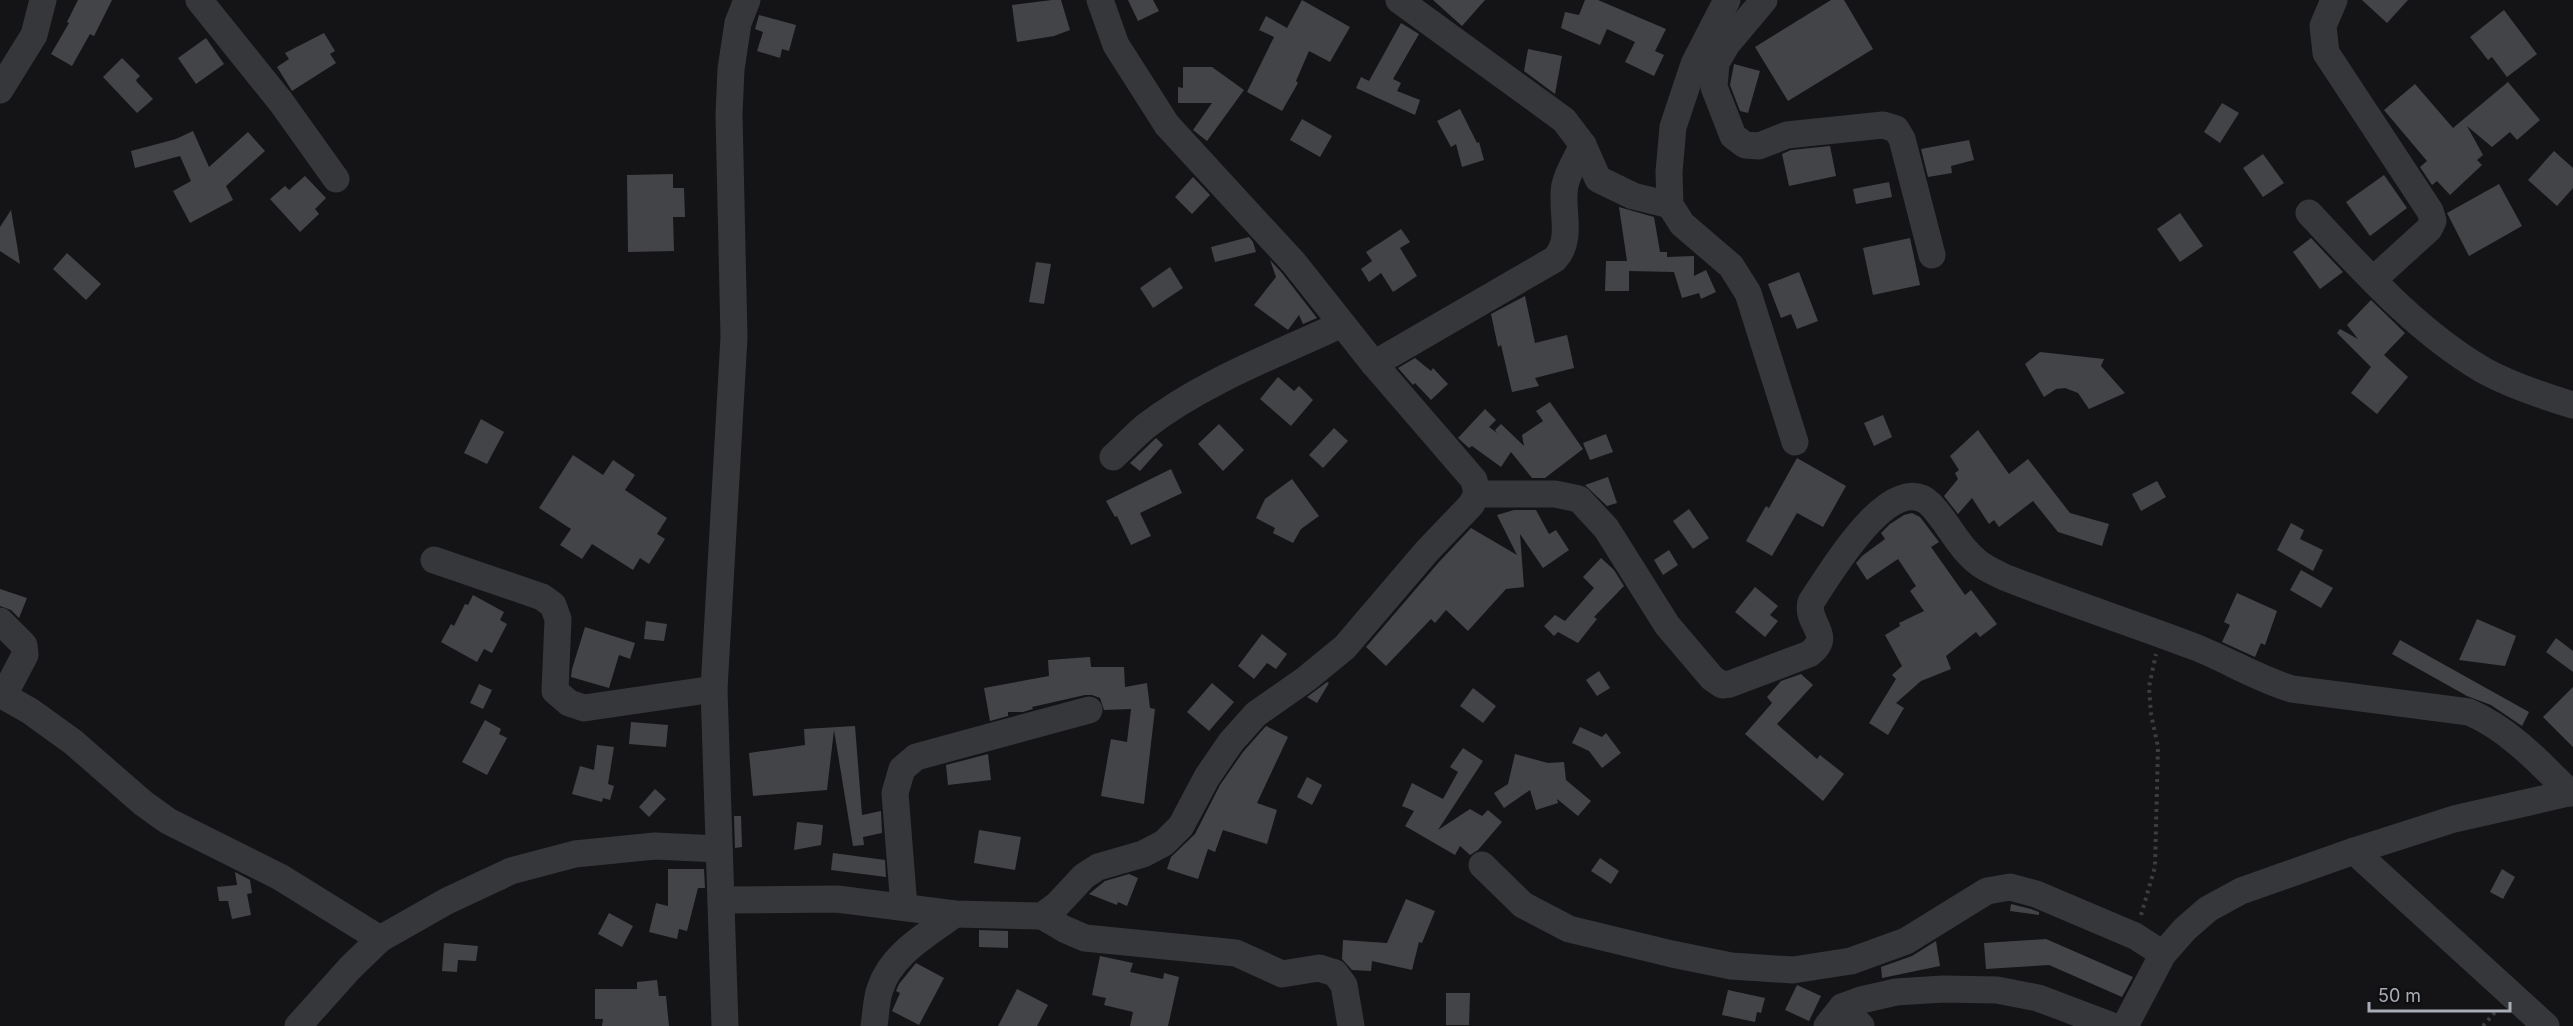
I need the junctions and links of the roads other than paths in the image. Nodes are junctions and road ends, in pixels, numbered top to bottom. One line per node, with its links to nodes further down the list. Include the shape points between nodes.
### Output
1 (43, 0): 9 (street, via 34,35)
2 (199, 0): 11 (street, via 281,102)
3 (747, 0): 24 (street, via 738,23 731,69 734,337)
4 (1100, 0): 16 (street, via 1116,45 1167,125 1294,263)
5 (1399, 0): 10 (street, via 1564,120)
6 (1727, 0): 12 (street, via 1694,64 1673,127)
7 (1764, 0): 14 (street, via 1716,63 1714,87 1733,136 1745,145 1759,146 1788,135 1883,125 1896,129 1902,139)
8 (2334, 0): 15 (street, via 2323,26 2326,53 2433,221)
9 (0, 90)
10 (1583, 145): 12 (street, via 1598,178 1633,196); 17 (street, via 1565,186 1565,241 1556,259)
11 (336, 179)
12 (1670, 205): 19 (street, via 1682,224 1731,266 1748,293)
13 (2309, 213): 15 (street)
14 (1932, 255)
15 (2373, 280): 18 (street, via 2425,330 2484,370)
16 (1342, 324): 17 (street); 20 (street, via 1174,407 1146,426)
17 (1374, 364): 21 (street, via 1474,480)
18 (2573, 405)
19 (1795, 442)
20 (1113, 458)
21 (1477, 494): 27 (street, via 1555,494 1579,499 1605,528 1667,625 1722,685 1809,654 1818,647 1821,637 1811,602 1864,526 1896,500 1910,496 1929,503 1978,563 2004,577 2236,664 2267,681 2292,688 2469,712 2491,722); 34 (street, via 1345,647 1256,714 1231,742 1181,826 1164,843 1143,854 1098,867)
22 (434, 560): 24 (street, via 542,597 553,605 558,619 555,691 568,703 584,708)
23 (0, 621): 25 (street, via 24,645 25,655)
24 (714, 689): 28 (street)
25 (2, 694): 35 (street, via 73,742 168,821 280,877)
26 (1089, 710): 32 (street, via 916,757 902,769 895,793)
27 (2571, 792): 29 (street, via 2454,819)
28 (719, 849): 31 (street); 35 (street, via 655,846 575,854 511,871)
29 (2354, 851): 36 (street, via 2241,891 2208,909); 44 (street)
30 (1482, 865): 36 (street, via 1523,904 1569,929 1731,966 1793,970 1851,962 1906,941 1987,891 2010,887 2135,936)
31 (721, 900): 32 (street, via 837,899); 39 (street)
32 (904, 907): 33 (street)
33 (955, 914): 34 (street); 40 (street, via 890,965 879,989)
34 (1042, 916): 41 (street, via 1085,938 1236,953 1282,974 1319,968 1335,973 1344,985)
35 (380, 939): 38 (street)
36 (2163, 954): 43 (street)
37 (1843, 1020): 42 (street, via 1896,992 1997,990 2038,998)
38 (298, 1026)
39 (725, 1026)
40 (874, 1026)
41 (1351, 1026)
42 (2112, 1026)
43 (2124, 1026)
44 (2546, 1026)

